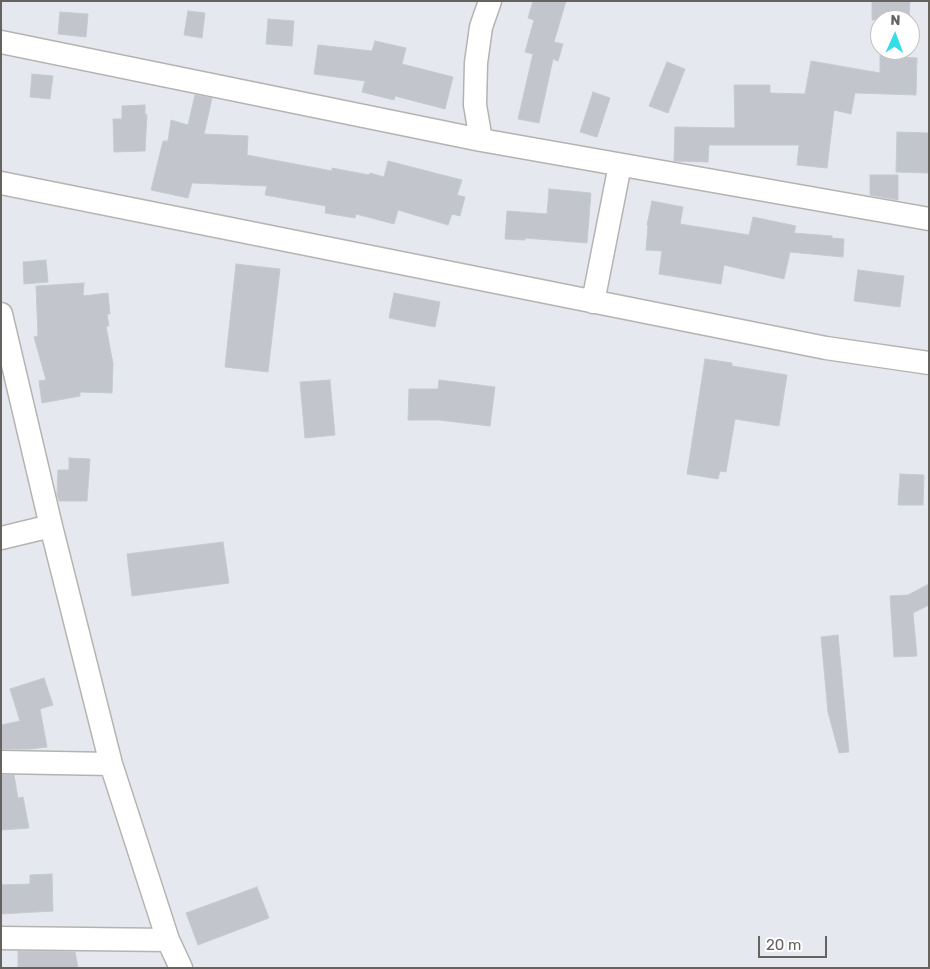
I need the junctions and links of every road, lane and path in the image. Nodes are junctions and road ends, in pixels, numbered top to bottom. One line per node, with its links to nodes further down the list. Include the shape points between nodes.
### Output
1 (490, 1): 3 (street, via 481,27 476,63 475,105)
2 (1, 42): 3 (street)
3 (482, 140): 4 (street)
4 (620, 165): 6 (street); 7 (street)
5 (1, 183): 7 (street)
6 (929, 219)
7 (593, 302): 9 (street, via 826,348)
8 (1, 314): 10 (street)
9 (929, 363)
10 (51, 526): 11 (street); 13 (street)
11 (1, 538)
12 (1, 762): 13 (street)
13 (111, 764): 15 (street)
14 (1, 938): 15 (street)
15 (168, 940): 16 (street)
16 (180, 968)

